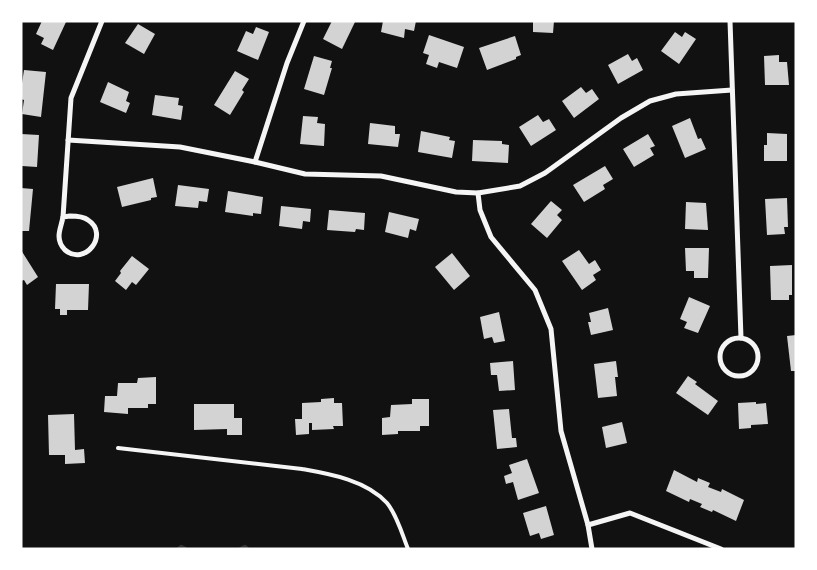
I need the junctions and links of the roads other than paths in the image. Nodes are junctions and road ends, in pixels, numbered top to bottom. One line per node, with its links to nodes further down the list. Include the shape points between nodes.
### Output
1 (102, 21): 5 (street, via 71,98)
2 (304, 21): 6 (street, via 286,62)
3 (730, 21): 4 (street)
4 (732, 90): 7 (street, via 676,94 650,101 545,173 520,186); 9 (street)
5 (68, 140): 6 (street, via 180,147); 8 (street)
6 (255, 162): 7 (street, via 305,174 381,176 456,192)
7 (478, 193): 11 (street, via 480,210 491,237 535,290 551,330 561,431)
8 (63, 217): 8 (street, via 83,217 93,224 97,236 92,248 81,254 64,249 59,238)
9 (741, 338): 9 (street, via 754,345 759,357 751,373 739,377 727,372 720,361 720,354 726,343)
10 (118, 448): 12 (lane, via 328,473 369,490 386,503)
11 (588, 525): 13 (street); 14 (street, via 630,513)
12 (408, 549)
13 (592, 549)
14 (721, 549)

